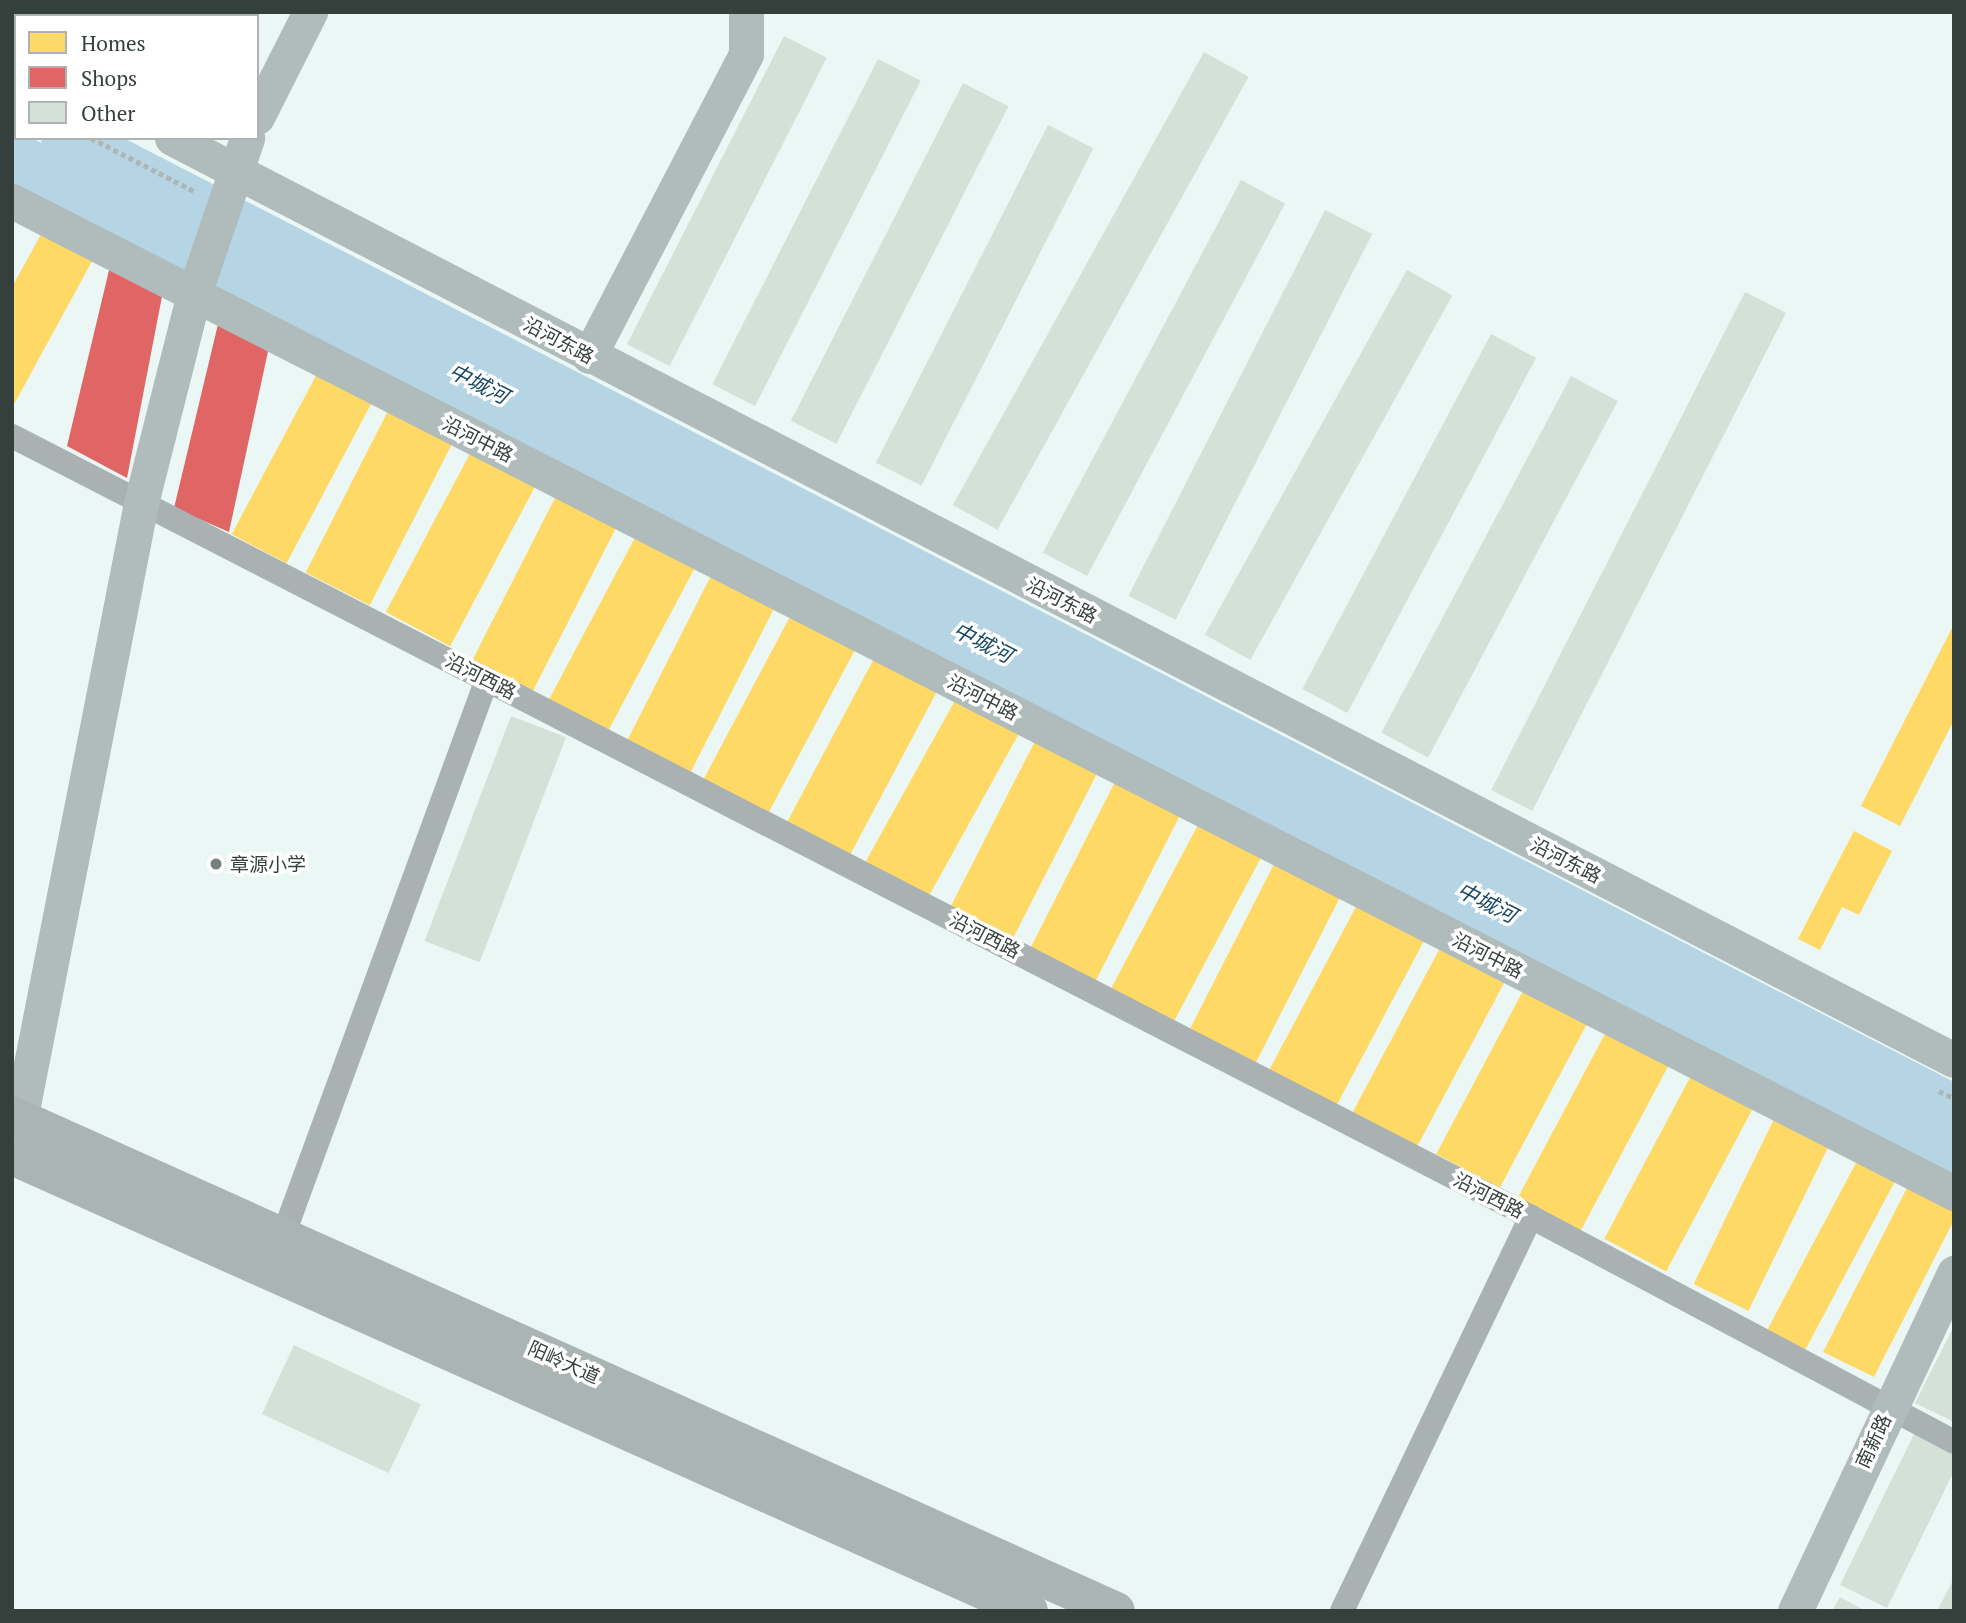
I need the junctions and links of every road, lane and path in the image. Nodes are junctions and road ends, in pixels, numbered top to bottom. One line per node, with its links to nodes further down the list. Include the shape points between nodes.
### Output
1 (310, 12): 3 (street)
2 (746, 12): 10 (street, via 746,54)
3 (259, 113)
4 (95, 140): 7 (path)
5 (181, 140): 6 (street, 沿河东路)
6 (239, 153): 7 (street); 10 (street, 沿河东路)
7 (212, 200): 9 (street)
8 (12, 201): 9 (street, 沿河中路)
9 (198, 281): 12 (street); 17 (street, 沿河中路)
10 (589, 356): 14 (street, 沿河东路)
11 (12, 436): 12 (street, 沿河西路)
12 (141, 503): 13 (street, 沿河西路); 15 (street)
13 (487, 679): 18 (street, 沿河西路); 19 (street)
14 (1954, 1060)
15 (17, 1117): 16 (street); 19 (main road, 阳岭大道)
16 (12, 1157): 23 (main road, 阳岭大道)
17 (1954, 1193)
18 (1531, 1217): 21 (street, 沿河西路); 25 (street)
19 (283, 1236): 24 (main road, 阳岭大道)
20 (1954, 1273): 21 (street, 南新路)
21 (1888, 1409): 22 (street, 沿河西路); 26 (street, 南新路)
22 (1954, 1443)
23 (1029, 1611)
24 (1116, 1611)
25 (1342, 1611)
26 (1795, 1611)

